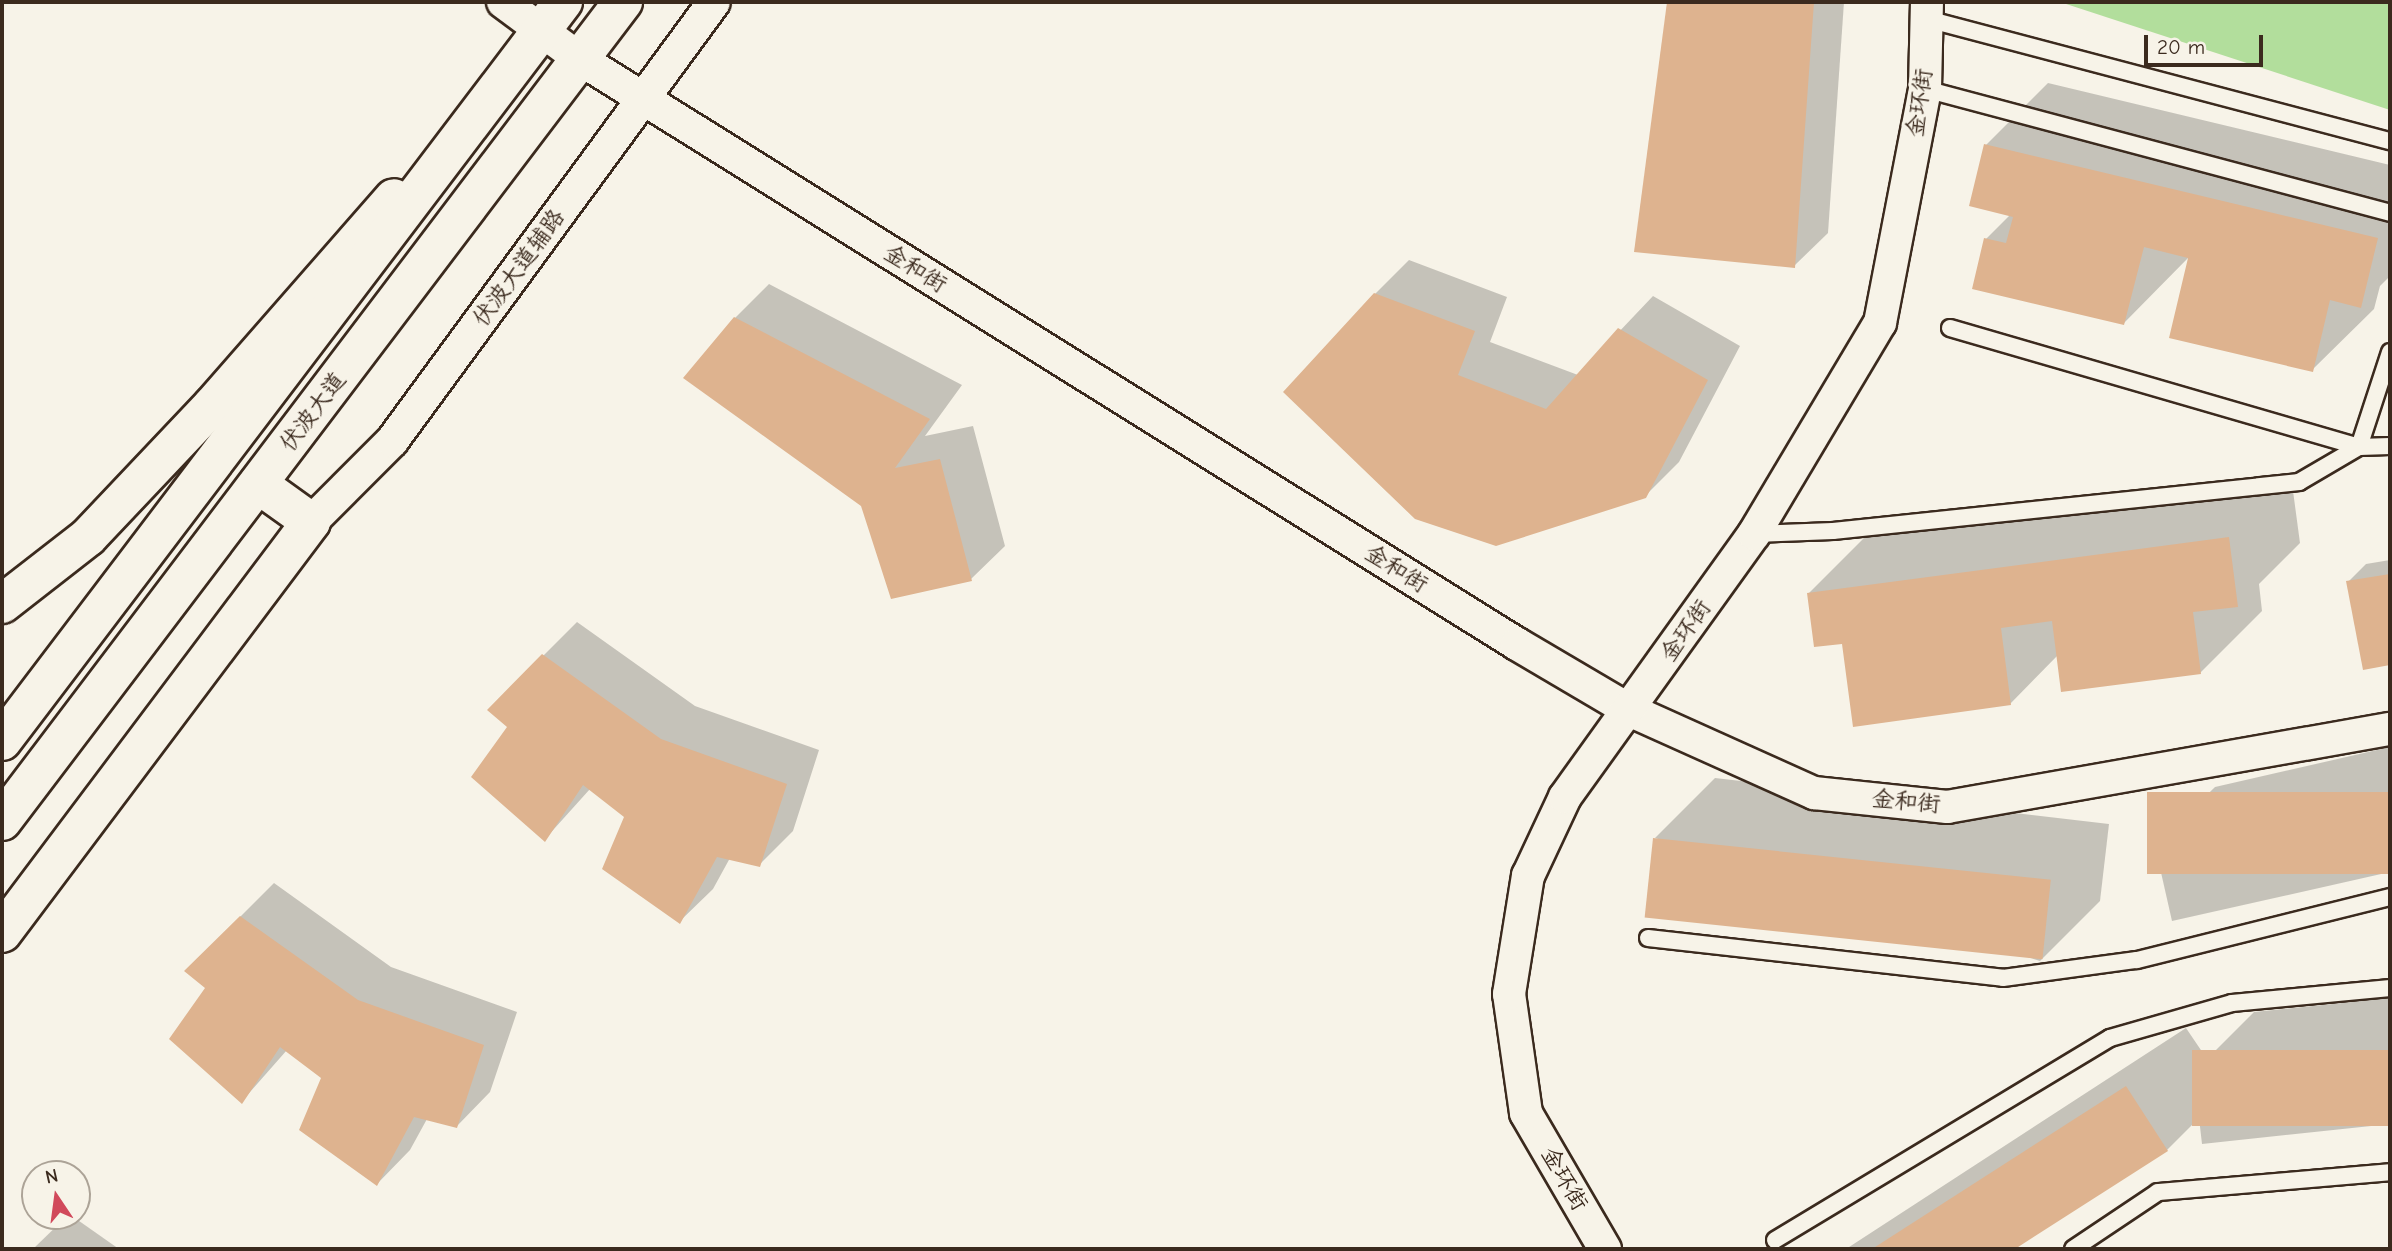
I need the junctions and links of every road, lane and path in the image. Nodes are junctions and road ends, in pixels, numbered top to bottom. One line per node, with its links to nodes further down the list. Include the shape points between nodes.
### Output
1 (502, 2): 5 (street, 金和街)
2 (623, 2): 6 (main road, 伏波大道)
3 (714, 2): 8 (street, 伏波大道辅路)
4 (1927, 11): 7 (street, 金环街); 9 (lane)
5 (552, 16): 6 (street, 金和街); 18 (main road, via 212,407 88,537); 21 (main road)
6 (580, 59): 8 (street, 金和街); 15 (main road, 伏波大道)
7 (1925, 89): 10 (lane); 17 (street, 金环街, via 1880,323)
8 (643, 99): 16 (street, 伏波大道辅路, via 392,441); 19 (street, 金和街)
9 (2390, 141)
10 (2390, 213)
11 (1950, 328): 14 (lane)
12 (2390, 352): 14 (lane)
13 (2390, 446): 14 (lane)
14 (2359, 447): 17 (lane, via 2299,482 1833,531)
15 (258, 484): 16 (main road); 22 (main road, 伏波大道)
16 (311, 522): 24 (main road)
17 (1754, 534): 19 (street, 金环街)
18 (2, 604)
19 (1629, 710): 20 (street, 金和街, via 1814,793 1947,807); 29 (street, 金环街, via 1565,797 1528,876 1508,994 1526,1113)
20 (2390, 729)
21 (2, 741)
22 (2, 821)
23 (2390, 897): 25 (lane, via 2137,960 2003,978)
24 (2, 933)
25 (1648, 938)
26 (2390, 988): 28 (lane, via 2232,1003 2110,1038)
27 (2390, 1172): 30 (lane, via 2158,1192)
28 (1775, 1241)
29 (1605, 1249)
30 (2073, 1249)

